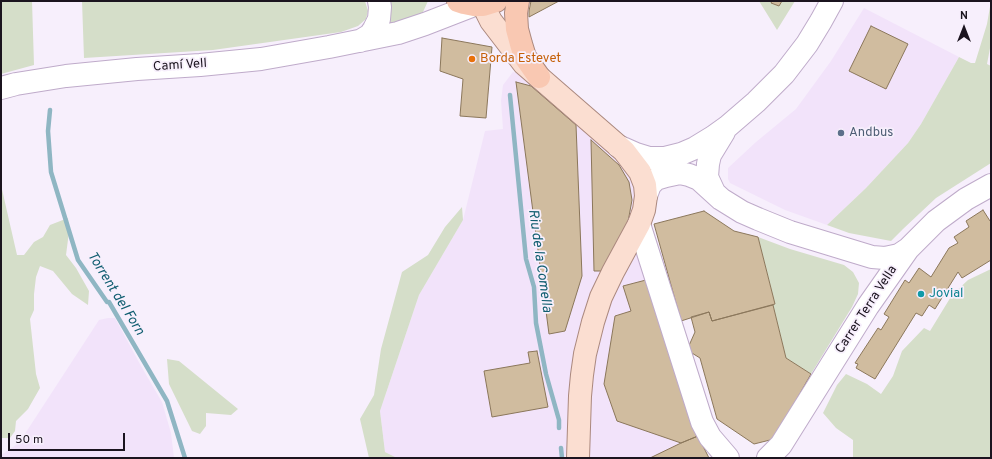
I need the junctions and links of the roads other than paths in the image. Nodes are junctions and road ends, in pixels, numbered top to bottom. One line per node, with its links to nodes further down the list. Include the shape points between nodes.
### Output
1 (379, 1): 8 (street, via 380,13 377,24 370,35)
2 (438, 1): 7 (street, Camí Vell, via 420,22)
3 (508, 1): 9 (main road, via 506,20)
4 (518, 1): 10 (highway, via 516,13 520,44 525,57)
5 (832, 1): 12 (street, via 784,74)
6 (478, 3): 7 (street, Camí Vell); 9 (main road)
7 (398, 33): 8 (street, Camí Vell)
8 (360, 42): 11 (street, Camí Vell, via 261,59 66,76)
9 (515, 53): 10 (main road)
10 (539, 77): 13 (main road)
11 (1, 88)
12 (727, 127): 14 (street, via 695,148); 16 (street, via 710,155 708,164 707,177)
13 (618, 146): 14 (street, via 649,158); 17 (main road, via 640,172)
14 (665, 158): 16 (street, via 686,160 693,164 701,171)
15 (991, 185): 20 (street, Carrer Terra Vella, via 936,221)
16 (714, 192): 17 (street, via 699,179 680,173 656,179 650,185); 19 (street, via 742,212 790,232)
17 (646, 196): 18 (main road)
18 (639, 224): 22 (main road, via 601,297 593,322 582,375); 23 (street, via 702,422 710,437)
19 (834, 246): 20 (street, via 872,257 886,258 899,255); 21 (street, via 864,264 872,276 875,287)
20 (908, 249): 21 (street, Carrer Terra Vella)
21 (868, 306): 24 (street, Carrer Terra Vella, via 781,445)
22 (578, 458)
23 (728, 458)
24 (768, 458)

